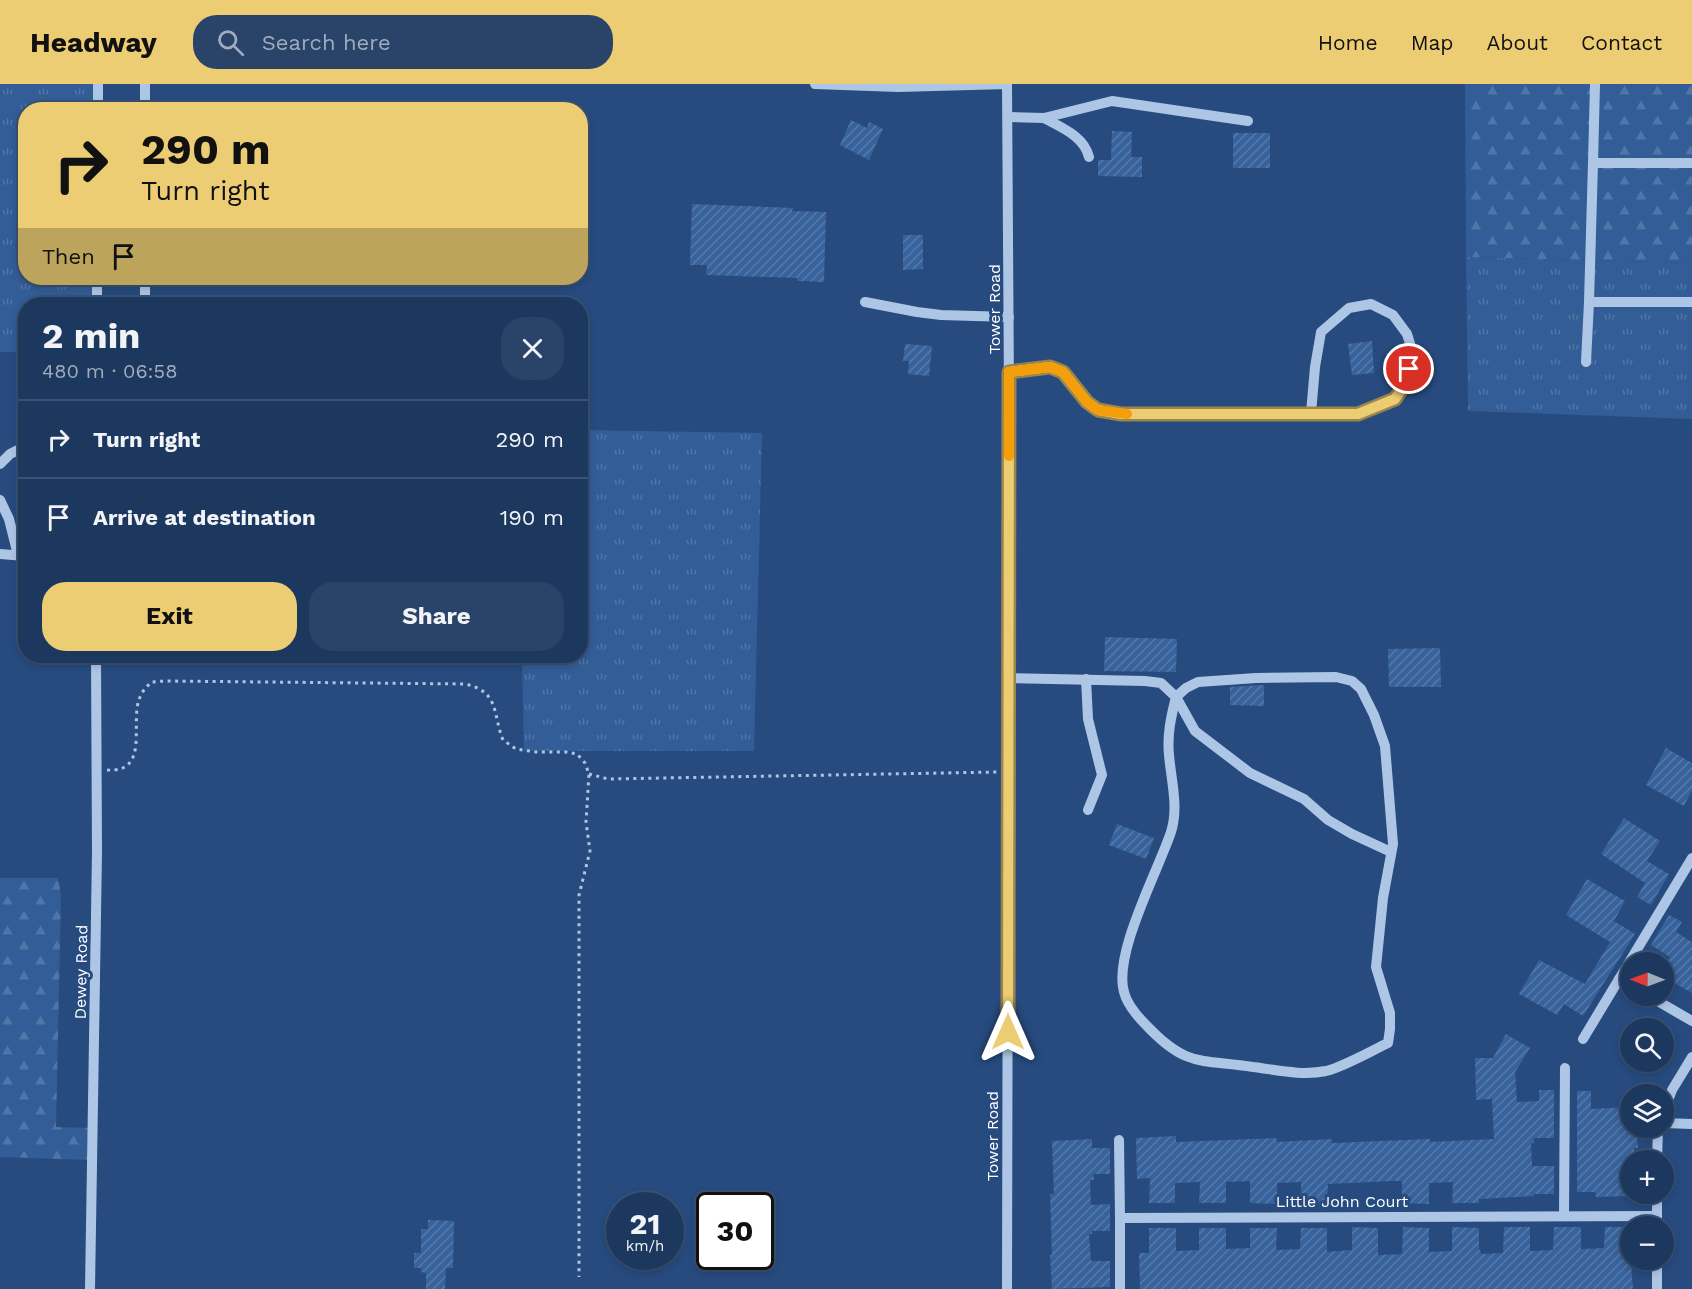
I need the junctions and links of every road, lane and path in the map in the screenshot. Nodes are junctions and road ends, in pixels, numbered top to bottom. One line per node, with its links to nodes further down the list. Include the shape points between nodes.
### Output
1 (98, 84): 6 (street)
2 (145, 84): 7 (street)
3 (815, 84): 4 (street)
4 (1007, 84): 8 (street, Tower Road)
5 (1595, 84): 12 (street)
6 (98, 102)
7 (145, 102)
8 (1008, 117): 9 (street); 17 (street, Tower Road)
9 (1044, 118): 10 (street, via 1112,101); 11 (street, via 1082,141)
10 (1248, 121)
11 (1089, 157)
12 (1593, 163): 13 (street); 15 (street)
13 (1692, 163)
14 (865, 302): 17 (street, via 941,315)
15 (1589, 302): 16 (street); 18 (street)
16 (1692, 302)
17 (1009, 317): 19 (street, Tower Road)
18 (1586, 363)
19 (1009, 372): 20 (street, via 1050,367 1063,372 1098,410 1121,414); 28 (street, Tower Road)
20 (1311, 412): 20 (street, via 1358,414 1395,399 1405,384 1413,353 1407,334 1393,315 1371,304 1349,309 1321,332)
21 (18, 450): 22 (street)
22 (0, 464)
23 (0, 500): 24 (street)
24 (18, 545)
25 (0, 554): 26 (street)
26 (18, 556)
27 (96, 663): 31 (street, Dewey Road)
28 (1008, 678): 29 (street); 32 (street, Tower Road)
29 (1086, 679): 30 (street, via 1161,683); 34 (street, via 1086,713 1102,775)
30 (1176, 697): 35 (street, via 1195,731 1250,773 1304,799 1328,820); 35 (street, via 1198,682 1219,680 1336,677 1352,681 1361,689 1385,746); 35 (street, via 1168,727 1174,797 1172,829 1131,932 1122,980 1127,1002 1171,1049 1213,1064 1295,1073 1328,1071 1388,1043 1390,1013 1376,967)
31 (96, 769): 33 (path, via 123,769 129,764 139,698 151,682 466,684 487,692 503,740 516,748 536,752 577,754); 52 (street, Dewey Road)
32 (1009, 772): 33 (path, via 608,779); 53 (street, Tower Road)
33 (589, 774): 51 (path, via 586,822 590,851 579,895)
34 (1088, 810)
35 (1391, 852)
36 (1692, 858): 37 (street)
37 (1619, 979): 40 (street)
38 (1666, 1006): 39 (street)
39 (1692, 1021)
40 (1583, 1039)
41 (1692, 1057): 43 (street)
42 (1565, 1068): 47 (street)
43 (1674, 1087)
44 (1674, 1123): 45 (street)
45 (1692, 1124)
46 (1119, 1140): 48 (street)
47 (1564, 1215): 48 (street, Little John Court); 49 (street, Little John Court)
48 (1120, 1218): 54 (street)
49 (1620, 1219)
50 (1657, 1270): 55 (street)
51 (579, 1277)
52 (90, 1289)
53 (1007, 1289)
54 (1120, 1289)
55 (1657, 1289)

